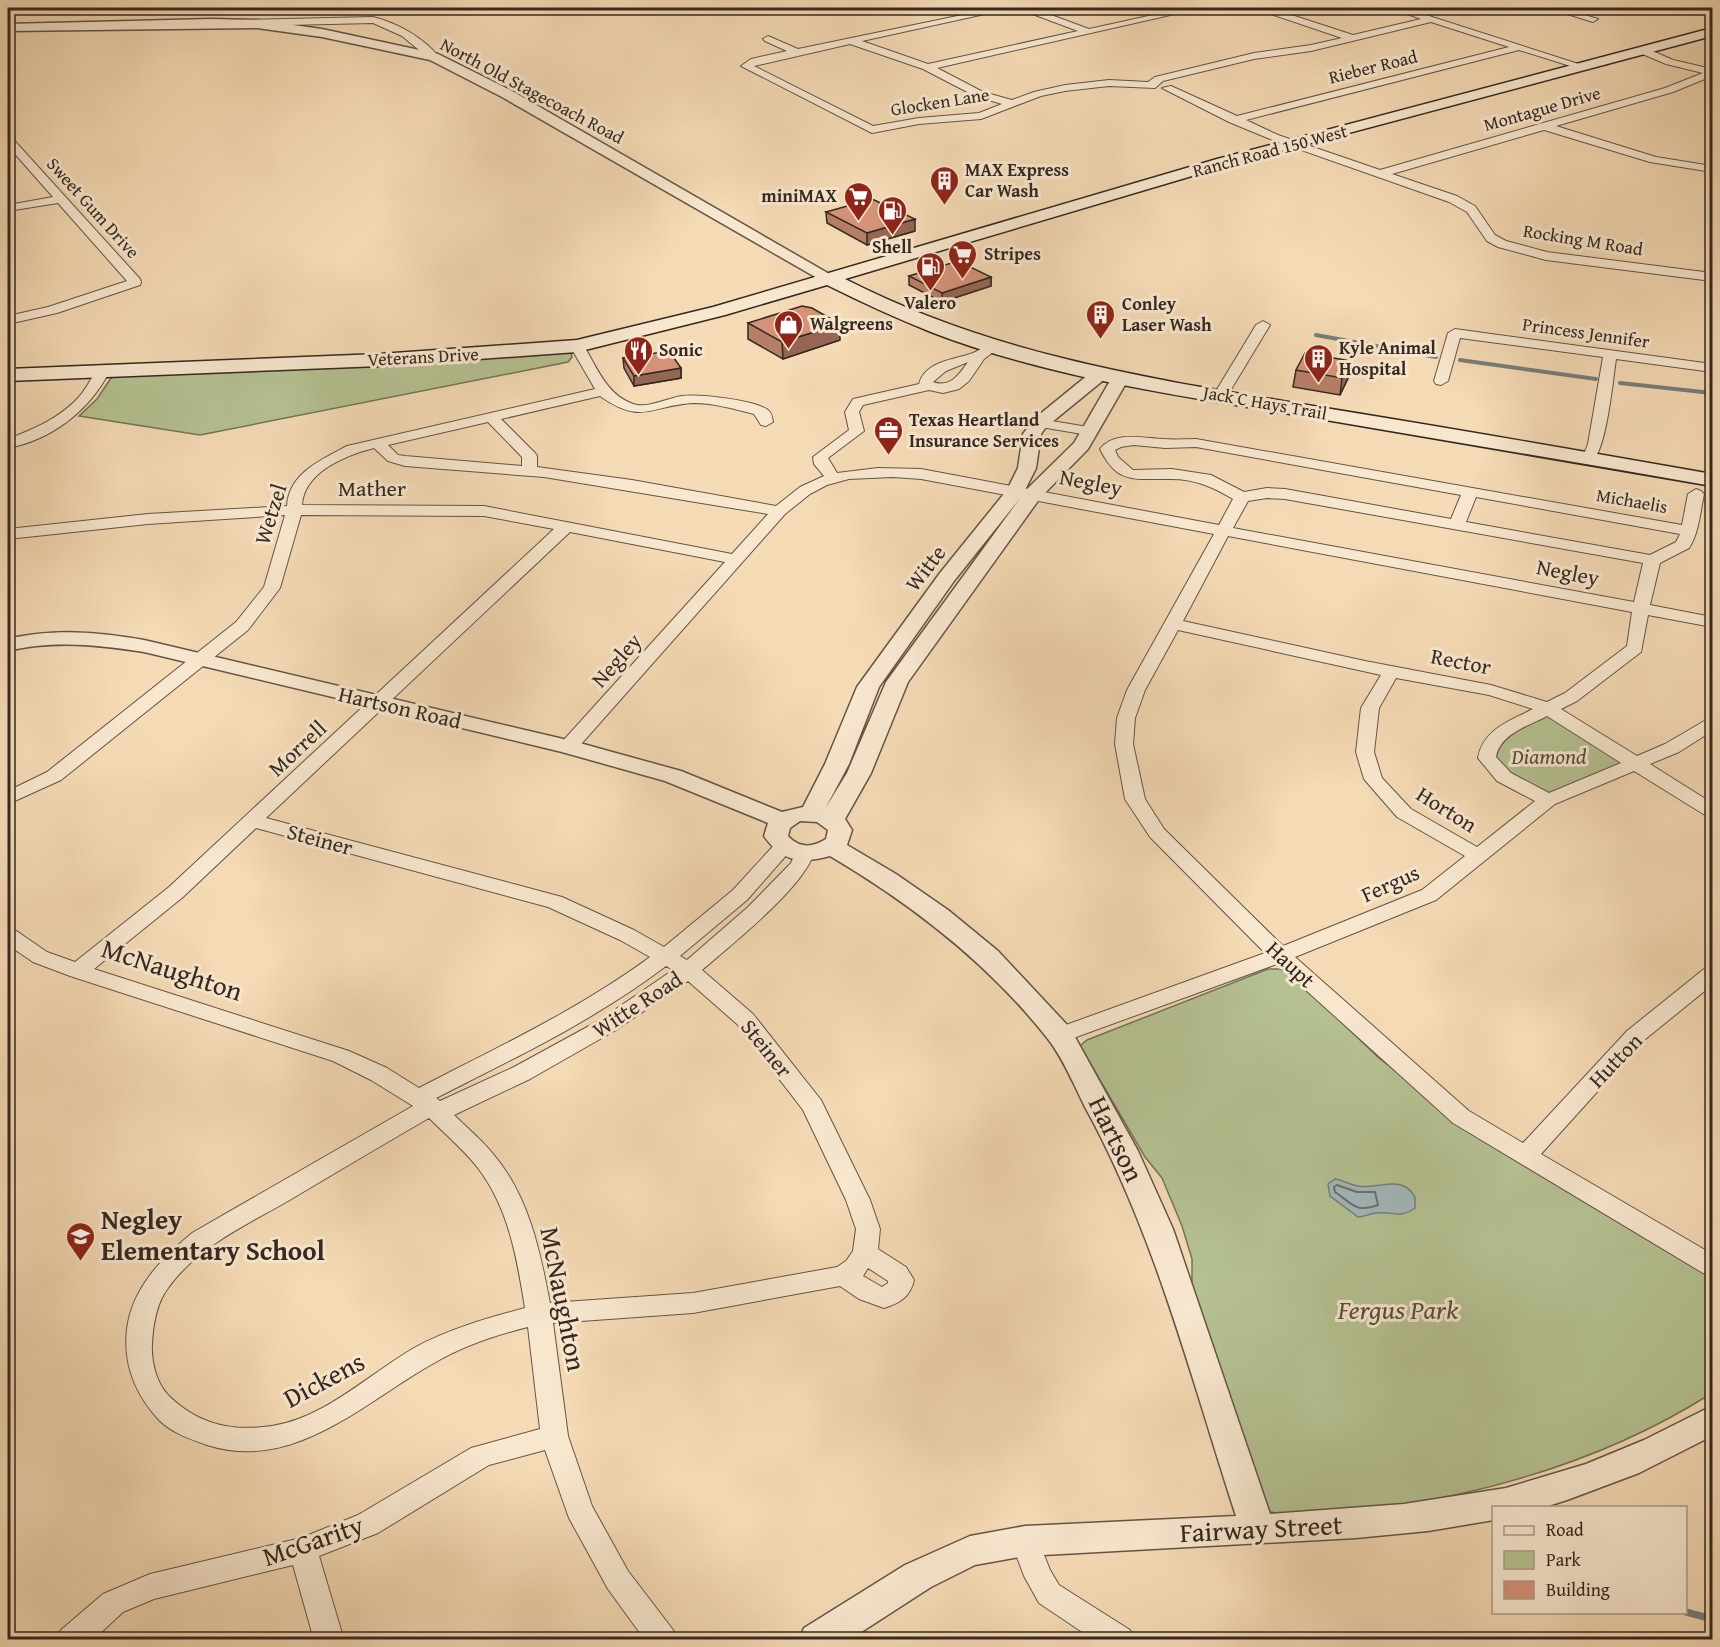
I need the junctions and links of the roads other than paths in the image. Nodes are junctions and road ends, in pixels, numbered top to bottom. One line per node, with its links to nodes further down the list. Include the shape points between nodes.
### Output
1 (207, 8): 11 (street)
2 (225, 8): 12 (street)
3 (1007, 8): 18 (street)
4 (1025, 8): 14 (street)
5 (1196, 8): 14 (street)
6 (1262, 8): 16 (street)
7 (1396, 8): 9 (street)
8 (1553, 8): 10 (street)
9 (1432, 19): 16 (street); 19 (street)
10 (1593, 20)
11 (194, 23): 12 (street, North Old Stagecoach Road); 13 (street, North Old Stagecoach Road)
12 (231, 23): 22 (street, North Old Stagecoach Road, via 311,31); 22 (street, via 373,20 412,39)
13 (8, 28)
14 (1089, 32): 23 (street)
15 (1713, 32): 20 (main road, Ranch Road 150 West)
16 (1353, 38): 25 (street)
17 (768, 39): 21 (street)
18 (851, 40): 21 (street); 23 (street)
19 (1520, 47): 24 (street); 30 (street, Rieber Road)
20 (1644, 51): 24 (main road, Ranch Road 150 West); 26 (street)
21 (797, 52): 29 (street, Glocken Lane, via 749,62 746,66 872,130 981,116)
22 (434, 57): 41 (street, North Old Stagecoach Road, via 518,100)
23 (927, 67): 29 (street, via 965,89)
24 (1583, 67): 33 (main road, Ranch Road 150 West)
25 (1195, 71): 27 (street); 28 (street)
26 (1713, 72): 31 (street, Montague Drive, via 1669,90)
27 (1168, 83): 28 (street); 29 (street, Glocken Lane, via 1065,88); 30 (street)
28 (1184, 83): 30 (street, via 1191,92)
29 (1014, 104)
30 (1238, 118): 33 (street, Rocking M Road)
31 (1544, 126): 36 (street, via 1654,160); 37 (street, Montague Drive)
32 (8, 140): 34 (street, Sweet Gum Drive)
33 (1295, 144): 37 (street, Rocking M Road); 41 (main road, Ranch Road 150 West, via 1092,199)
34 (22, 156): 35 (street); 38 (street, Sweet Gum Drive)
35 (8, 158)
36 (1713, 169)
37 (1378, 174): 40 (street, Rocking M Road, via 1471,208 1491,238 1502,244 1546,256)
38 (62, 199): 39 (street); 42 (street, Sweet Gum Drive, via 135,282 52,310)
39 (8, 208)
40 (1713, 277)
41 (830, 279): 44 (main road, Veterans Drive); 45 (main road, Jack C Hays Trail, via 871,303)
42 (8, 320)
43 (1263, 325): 54 (street)
44 (577, 346): 48 (main road, Veterans Drive, via 392,360); 53 (street)
45 (987, 351): 50 (main road, Jack C Hays Trail); 52 (street, via 954,386); 52 (street, via 928,376 925,383)
46 (1610, 355): 47 (street, Princess Jennifer); 51 (street, Princess Jennifer, via 1455,333); 62 (street)
47 (1713, 368)
48 (102, 372): 49 (main road, Veterans Drive); 60 (street, via 93,391 72,413)
49 (8, 375)
50 (1110, 376): 54 (main road, Jack C Hays Trail); 57 (street); 58 (street, Witte)
51 (1441, 381)
52 (929, 386): 64 (street, via 858,402 852,412 857,431 820,457)
53 (603, 391): 55 (street, Wetzel); 56 (street, via 620,405 639,410 707,400 759,411)
54 (1220, 396): 62 (main road, Jack C Hays Trail)
55 (490, 417): 59 (street, Wetzel); 63 (street, via 530,456)
56 (766, 422)
57 (1040, 423): 58 (street, Michaelis); 67 (street, Witte, via 1032,434)
58 (1085, 438): 61 (street, Michaelis); 67 (street, Witte)
59 (377, 443): 63 (street, via 393,458 405,461); 70 (street, Wetzel, via 352,449 315,469 302,483)
60 (8, 444)
61 (1107, 449): 66 (street, Michaelis, via 1118,442 1196,443); 69 (street, via 1128,474 1172,474 1210,480)
62 (1589, 459): 65 (main road, Jack C Hays Trail)
63 (529, 470): 71 (street)
64 (833, 478): 67 (street, Negley, via 892,472 921,474); 71 (street, Negley, via 809,488)
65 (1713, 480)
66 (1470, 492): 72 (street); 75 (street, Michaelis)
67 (1025, 493): 74 (street, Negley); 82 (street, Witte, via 947,577); 83 (street, Witte)
68 (1696, 494): 75 (street)
69 (1242, 496): 72 (street, via 1285,494); 74 (street, Haupt)
70 (294, 510): 73 (street, Mather, via 484,512); 76 (street, Mather, via 148,519); 85 (street, Wetzel, via 272,588 242,626)
71 (779, 511): 77 (street, Negley)
72 (1457, 525): 78 (street)
73 (567, 527): 77 (street, Mather); 87 (street, Morrell)
74 (1224, 530): 79 (street, Negley); 81 (street, Haupt)
75 (1688, 533): 78 (street, Michaelis, via 1683,545)
76 (8, 534)
77 (734, 559): 92 (street, Negley)
78 (1652, 560): 79 (street)
79 (1641, 608): 80 (street, Negley); 88 (street, via 1635,648 1571,697)
80 (1713, 622)
81 (1174, 624): 86 (street, Rector); 103 (street, Haupt, via 1136,690 1126,718 1124,744 1135,798 1157,833)
82 (904, 637): 83 (street); 89 (street, Witte, via 868,687)
83 (926, 642): 90 (street, Witte, via 897,682)
84 (8, 645): 85 (street, Hartson Road, via 30,639 100,638)
85 (200, 660): 87 (street, Hartson Road); 94 (street, Wetzel, via 54,776)
86 (1391, 672): 88 (street, Rector, via 1497,692); 101 (street, Horton, via 1370,708 1365,752 1373,779 1404,813)
87 (381, 703): 92 (street, Hartson Road); 98 (street, Morrell)
88 (1548, 709): 93 (street, Rector); 95 (street, via 1499,734 1489,746 1486,758 1504,777)
89 (854, 722): 90 (street); 99 (street, Witte, via 837,764)
90 (878, 724): 99 (street, Witte, via 859,773)
91 (1713, 724): 93 (street, Fergus)
92 (568, 747): 97 (street, Hartson Road, via 673,776)
93 (1636, 764): 95 (street, Fergus); 96 (street, Rector)
94 (8, 798)
95 (1548, 800): 101 (street, Fergus)
96 (1713, 811)
97 (784, 820): 99 (street, via 792,816); 100 (street, via 776,836)
98 (254, 821): 104 (street, Steiner, via 555,902 627,934); 106 (street, Morrell, via 176,892)
99 (825, 827): 100 (street, via 824,850); 108 (street, Hartson, via 989,957)
100 (793, 850): 104 (street, Witte Road, via 698,932); 105 (street, Witte Road, via 800,865 755,912)
101 (1478, 855): 103 (street, Fergus, via 1429,895)
102 (8, 935): 106 (street, McNaughton, via 40,957)
103 (1280, 955): 108 (street, Fergus); 110 (street, Haupt, via 1461,1116)
104 (664, 956): 105 (street, Steiner); 109 (street, Witte Road, via 627,985)
105 (689, 970): 109 (street, Witte Road, via 608,1025 522,1073 451,1105); 111 (street, Steiner, via 745,1019 813,1106 858,1200 868,1229)
106 (78, 971): 109 (street, McNaughton, via 341,1056)
107 (1713, 974): 110 (street, Hutton, via 1635,1036)
108 (1060, 1035): 117 (street, Hartson, via 1124,1151 1158,1229)
109 (430, 1106): 114 (street, McNaughton, via 486,1161 509,1199 526,1242); 114 (street, Dickens, via 201,1240 174,1263 160,1279 144,1312 139,1349 146,1384 165,1411 195,1430 233,1439 269,1438 329,1417 439,1348)
110 (1526, 1155): 112 (street, Haupt)
111 (865, 1253): 113 (street); 113 (street, via 897,1274 901,1280 899,1289 884,1298)
112 (1713, 1266)
113 (844, 1276): 114 (street, via 708,1301)
114 (539, 1314): 116 (street, McNaughton)
115 (1713, 1420): 117 (street, Fairway Street, via 1670,1444 1599,1473 1475,1509 1371,1523)
116 (554, 1436): 119 (street, McGarity, via 481,1456 368,1524); 122 (street, McNaughton, via 579,1509 596,1543)
117 (1258, 1530): 118 (street, Fairway Street)
118 (1025, 1541): 123 (street, Fairway Street, via 959,1556 918,1576); 124 (street, via 1049,1594)
119 (303, 1550): 120 (street, McGarity, via 150,1587 113,1603); 121 (street)
120 (71, 1640)
121 (329, 1640)
122 (663, 1640)
123 (817, 1640)
124 (1120, 1640)

